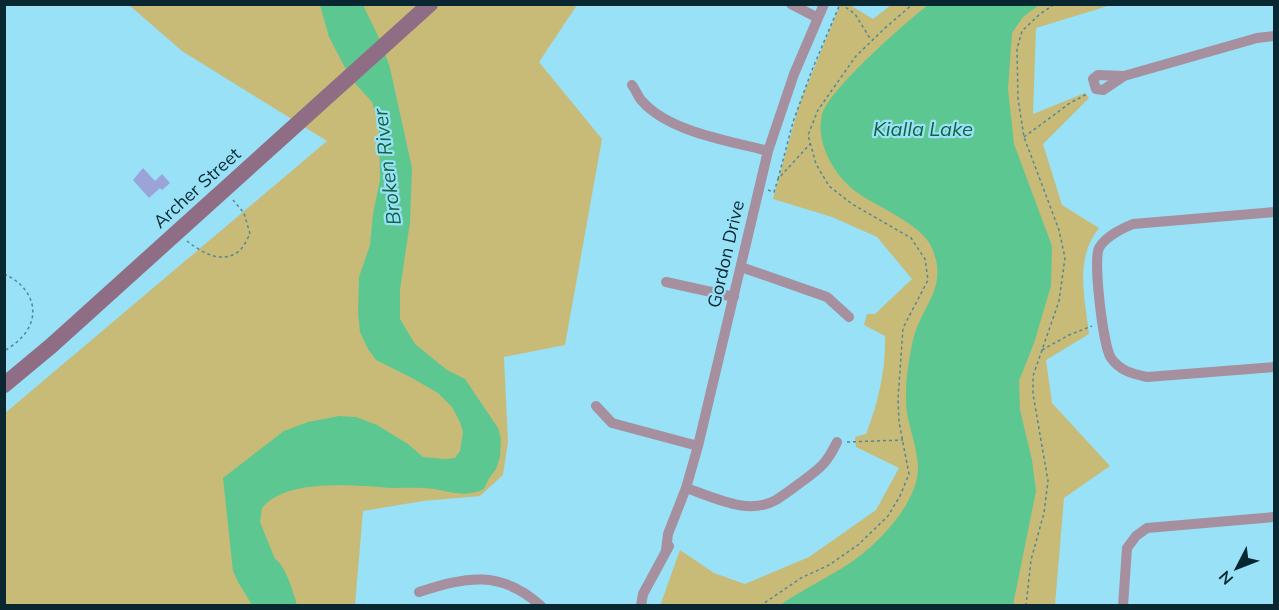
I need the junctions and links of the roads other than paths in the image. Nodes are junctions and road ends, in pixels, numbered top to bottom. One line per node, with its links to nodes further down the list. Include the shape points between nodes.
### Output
1 (430, 4): 16 (main road, Archer Street)
2 (791, 4): 4 (street)
3 (824, 4): 4 (street, Gordon Drive)
4 (818, 18): 10 (street, Gordon Drive)
5 (1275, 28): 7 (street)
6 (1275, 36): 7 (street)
7 (1257, 38): 9 (street, via 1124,76)
8 (632, 85): 10 (street, via 642,101 684,128)
9 (1100, 90)
10 (768, 151): 12 (street, Gordon Drive)
11 (1275, 212): 17 (street, via 1133,224 1116,231 1099,249 1096,264 1105,345 1110,358 1131,374 1147,377)
12 (741, 267): 14 (street, Gordon Drive); 15 (street, via 827,297)
13 (666, 282): 14 (street)
14 (734, 297): 22 (street, Gordon Drive)
15 (849, 317)
16 (51, 346): 18 (main road, Archer Street); 19 (main road, Archer Street)
17 (1275, 367)
18 (4, 385)
19 (4, 396)
20 (596, 405): 22 (street, via 612,423)
21 (837, 442): 23 (street, via 829,460 813,474 761,506 741,506)
22 (698, 446): 23 (street, Gordon Drive)
23 (686, 488): 25 (street, Gordon Drive, via 668,534 666,550)
24 (1275, 517): 30 (street, via 1147,528 1127,548)
25 (648, 585): 28 (street, Gordon Drive); 29 (street, Gordon Drive)
26 (420, 592): 27 (street, via 453,582 490,579 524,592)
27 (541, 606)
28 (641, 606)
29 (646, 606)
30 (1123, 606)

